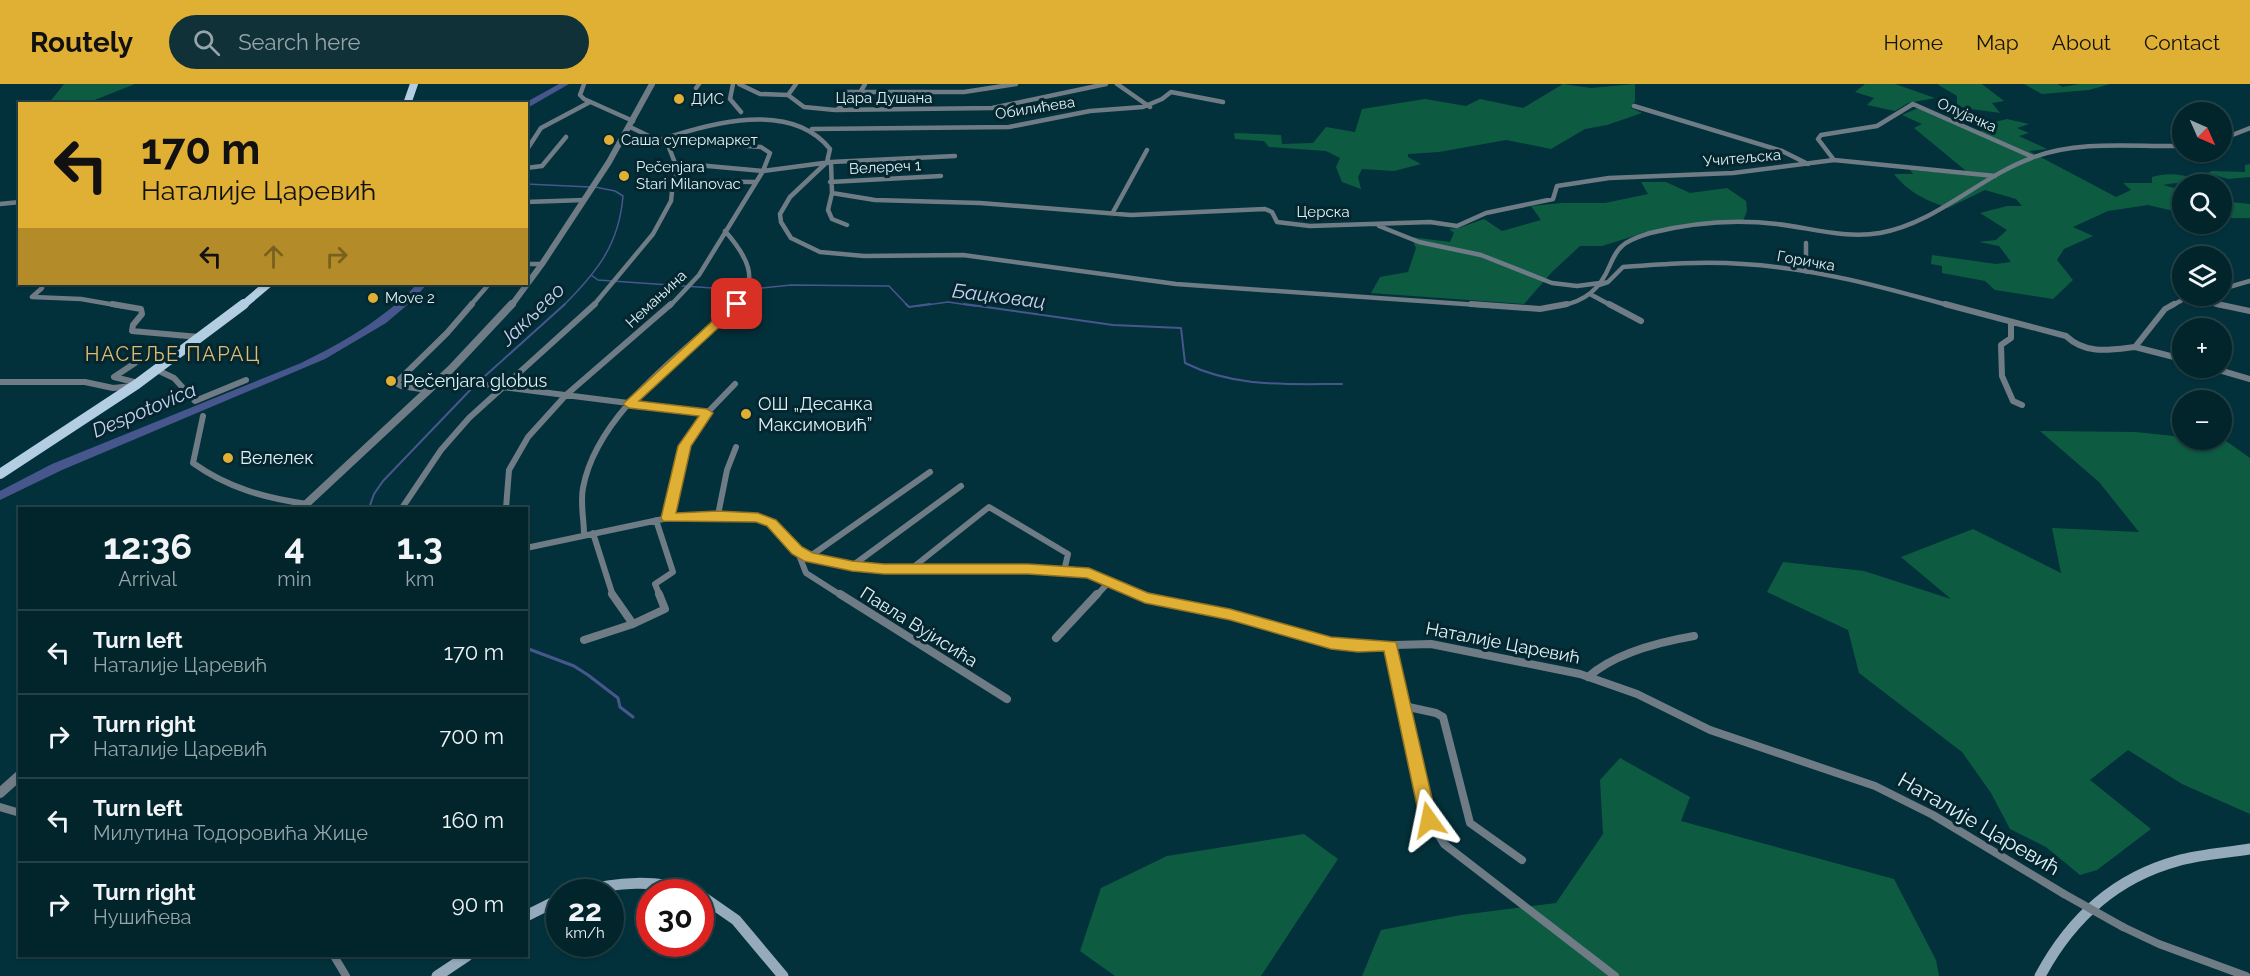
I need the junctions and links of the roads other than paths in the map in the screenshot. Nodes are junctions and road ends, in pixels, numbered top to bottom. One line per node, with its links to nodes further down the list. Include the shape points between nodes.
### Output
1 (414, 84): 16 (main road)
2 (584, 84): 17 (street, via 580,95)
3 (652, 84): 23 (street)
4 (733, 84): 22 (street, via 730,99)
5 (739, 84): 12 (street, Цара Душана)
6 (754, 84): 12 (street)
7 (796, 84): 15 (street)
8 (865, 84): 14 (street)
9 (1016, 84): 14 (street, via 964,92)
10 (1106, 84): 21 (street, Цара Душана, via 992,108)
11 (1117, 84): 20 (street)
12 (747, 89): 15 (street, Цара Душана, via 760,94)
13 (843, 92): 14 (street)
14 (863, 93): 21 (street)
15 (788, 95): 21 (street, Цара Душана, via 804,107)
16 (408, 102)
17 (590, 102): 23 (street); 30 (street, via 542,128)
18 (1223, 102): 20 (street, Обилићева, via 1172,92)
19 (1634, 106): 37 (street, via 1782,151)
20 (1150, 107): 25 (street, Обилићева, via 1088,112 1009,127)
21 (835, 110)
22 (741, 112)
23 (632, 124): 28 (street); 46 (street)
24 (2250, 128): 26 (street)
25 (809, 130): 28 (street, Обилићева, via 766,121 713,123); 35 (street, via 826,142)
26 (2232, 135)
27 (566, 137): 38 (street, via 542,166)
28 (660, 140): 36 (street, via 668,145); 39 (street, via 761,147 770,153)
29 (2172, 146): 33 (street, via 2072,148)
30 (528, 147)
31 (1147, 150): 51 (street)
32 (956, 156): 35 (street)
33 (2033, 157): 34 (street, Олујачка, via 1913,104 1877,126 1821,135 1818,139); 41 (street)
34 (1834, 160): 37 (street, Учитељска); 41 (street, Учитељска)
35 (829, 162): 39 (street); 44 (street); 67 (street, via 790,197 780,214 791,238 810,249 832,254 963,255 1176,284 1526,309 1567,304)
36 (675, 163): 39 (street); 42 (street)
37 (1808, 164): 50 (street, Учитељска, via 1571,183 1557,186 1553,199)
38 (528, 168)
39 (763, 171): 43 (street, Немањина)
40 (941, 176): 44 (street, Велереч 1)
41 (1995, 176): 61 (street, via 1915,221 1881,233 1841,234 1750,222 1635,237 1618,248)
42 (674, 181): 43 (street); 85 (street, via 671,201 653,234 615,281 597,302)
43 (756, 182): 54 (street, Немањина)
44 (830, 182): 45 (street)
45 (832, 193): 51 (street, Церска, via 875,200 980,203); 53 (street, via 828,210 832,219)
46 (584, 200): 48 (street); 57 (street)
47 (18, 202): 49 (street)
48 (528, 202)
49 (0, 204)
50 (1501, 209): 52 (street, Церска, via 1457,226 1430,222)
51 (1112, 214): 52 (street, Церска, via 1149,216 1265,209 1282,224)
52 (1377, 224): 61 (street, via 1419,242 1487,257 1552,283)
53 (847, 225)
54 (726, 231): 87 (street, Немањина, via 699,275 659,317); 88 (street, via 747,263 751,280 748,289 707,333)
55 (1806, 243): 58 (street)
56 (528, 264): 57 (street)
57 (542, 264): 60 (street)
58 (1806, 272): 61 (street, Горичка, via 1759,265 1673,263 1623,267 1608,282); 72 (street, Горичка)
59 (2250, 281): 66 (street)
60 (528, 282)
61 (1600, 284): 67 (street)
62 (42, 285): 73 (street, via 32,297 81,299 141,309 132,331)
63 (267, 285): 73 (main road)
64 (488, 285): 86 (street, via 396,383)
65 (526, 285): 79 (street)
66 (2232, 286)
67 (1590, 294): 71 (street)
68 (2172, 305): 74 (street)
69 (2225, 306): 70 (street)
70 (2250, 311)
71 (1641, 321)
72 (2011, 323): 74 (street, Горичка, via 2066,336 2074,345 2089,351); 89 (street, via 2011,338 2001,345 2002,376 2013,401)
73 (202, 338): 77 (main road)
74 (2135, 347): 75 (street, Горичка)
75 (2172, 356)
76 (135, 363): 83 (street, via 114,377)
77 (157, 370): 81 (street, via 174,378 195,401); 83 (main road)
78 (2232, 374): 80 (street)
79 (440, 379): 85 (street); 86 (street)
80 (2250, 379)
81 (246, 380)
82 (0, 382): 83 (street, via 85,382 113,388)
83 (135, 384): 94 (main road)
84 (735, 384): 90 (street)
85 (502, 386): 87 (street); 97 (street, via 441,450)
86 (428, 390): 96 (street)
87 (566, 394): 88 (street); 98 (street, Немањина, via 518,452 509,470)
88 (629, 404): 90 (street); 103 (street, via 599,445 584,488)
89 (2022, 405)
90 (707, 413): 100 (street, via 684,446)
91 (203, 416): 96 (street, via 193,464 211,478 244,492)
92 (736, 447): 99 (street)
93 (930, 472): 106 (street)
94 (0, 474)
95 (961, 486): 107 (street)
96 (305, 506)
97 (403, 507)
98 (506, 507)
99 (718, 516): 100 (street, Наталије Царевић); 105 (street, Наталије Царевић, via 758,518 771,523)
100 (668, 518): 101 (street, Наталије Царевић)
101 (656, 520): 102 (street, Наталије Царевић); 111 (street, via 673,572 655,584 665,609)
102 (593, 533): 103 (street, Наталије Царевић); 111 (street, via 613,596)
103 (585, 534): 104 (street, Наталије Царевић)
104 (528, 548)
105 (797, 550): 106 (street, Наталије Царевић); 117 (street, Павла Вујисића, via 806,573)
106 (809, 557): 107 (street, Наталије Царевић)
107 (852, 566): 108 (street, Наталије Царевић)
108 (911, 569): 109 (street, Наталије Царевић); 109 (street, via 989,507 1068,554)
109 (1064, 571): 110 (street, Наталије Царевић, via 1089,573)
110 (1109, 582): 113 (street); 115 (street, Наталије Царевић, via 1145,598 1230,615 1331,643)
111 (633, 624): 114 (street)
112 (1694, 636): 116 (street, Наталије Царевић, via 1652,646 1607,664)
113 (1056, 638)
114 (584, 640)
115 (1390, 646): 116 (street, Наталије Царевић, via 1431,644); 118 (street)
116 (1588, 677): 135 (street, Наталије Царевић, bridge, via 1637,694 1710,730 1875,786 1933,815 2122,927)
117 (1007, 699)
118 (1404, 706): 124 (street, via 1443,717 1470,823); 133 (street, via 1429,820 1444,844)
119 (18, 777): 120 (street)
120 (0, 793)
121 (0, 807): 122 (street)
122 (18, 812)
123 (2250, 849): 134 (main road, via 2179,861 2129,880 2097,902 2070,928)
124 (1522, 860)
125 (714, 902): 132 (main road, via 736,919)
126 (546, 906): 127 (main road)
127 (528, 915)
128 (335, 957): 130 (street)
129 (466, 957): 131 (main road)
130 (346, 976)
131 (437, 976)
132 (783, 976)
133 (1615, 976)
134 (2040, 976)
135 (2246, 976)

